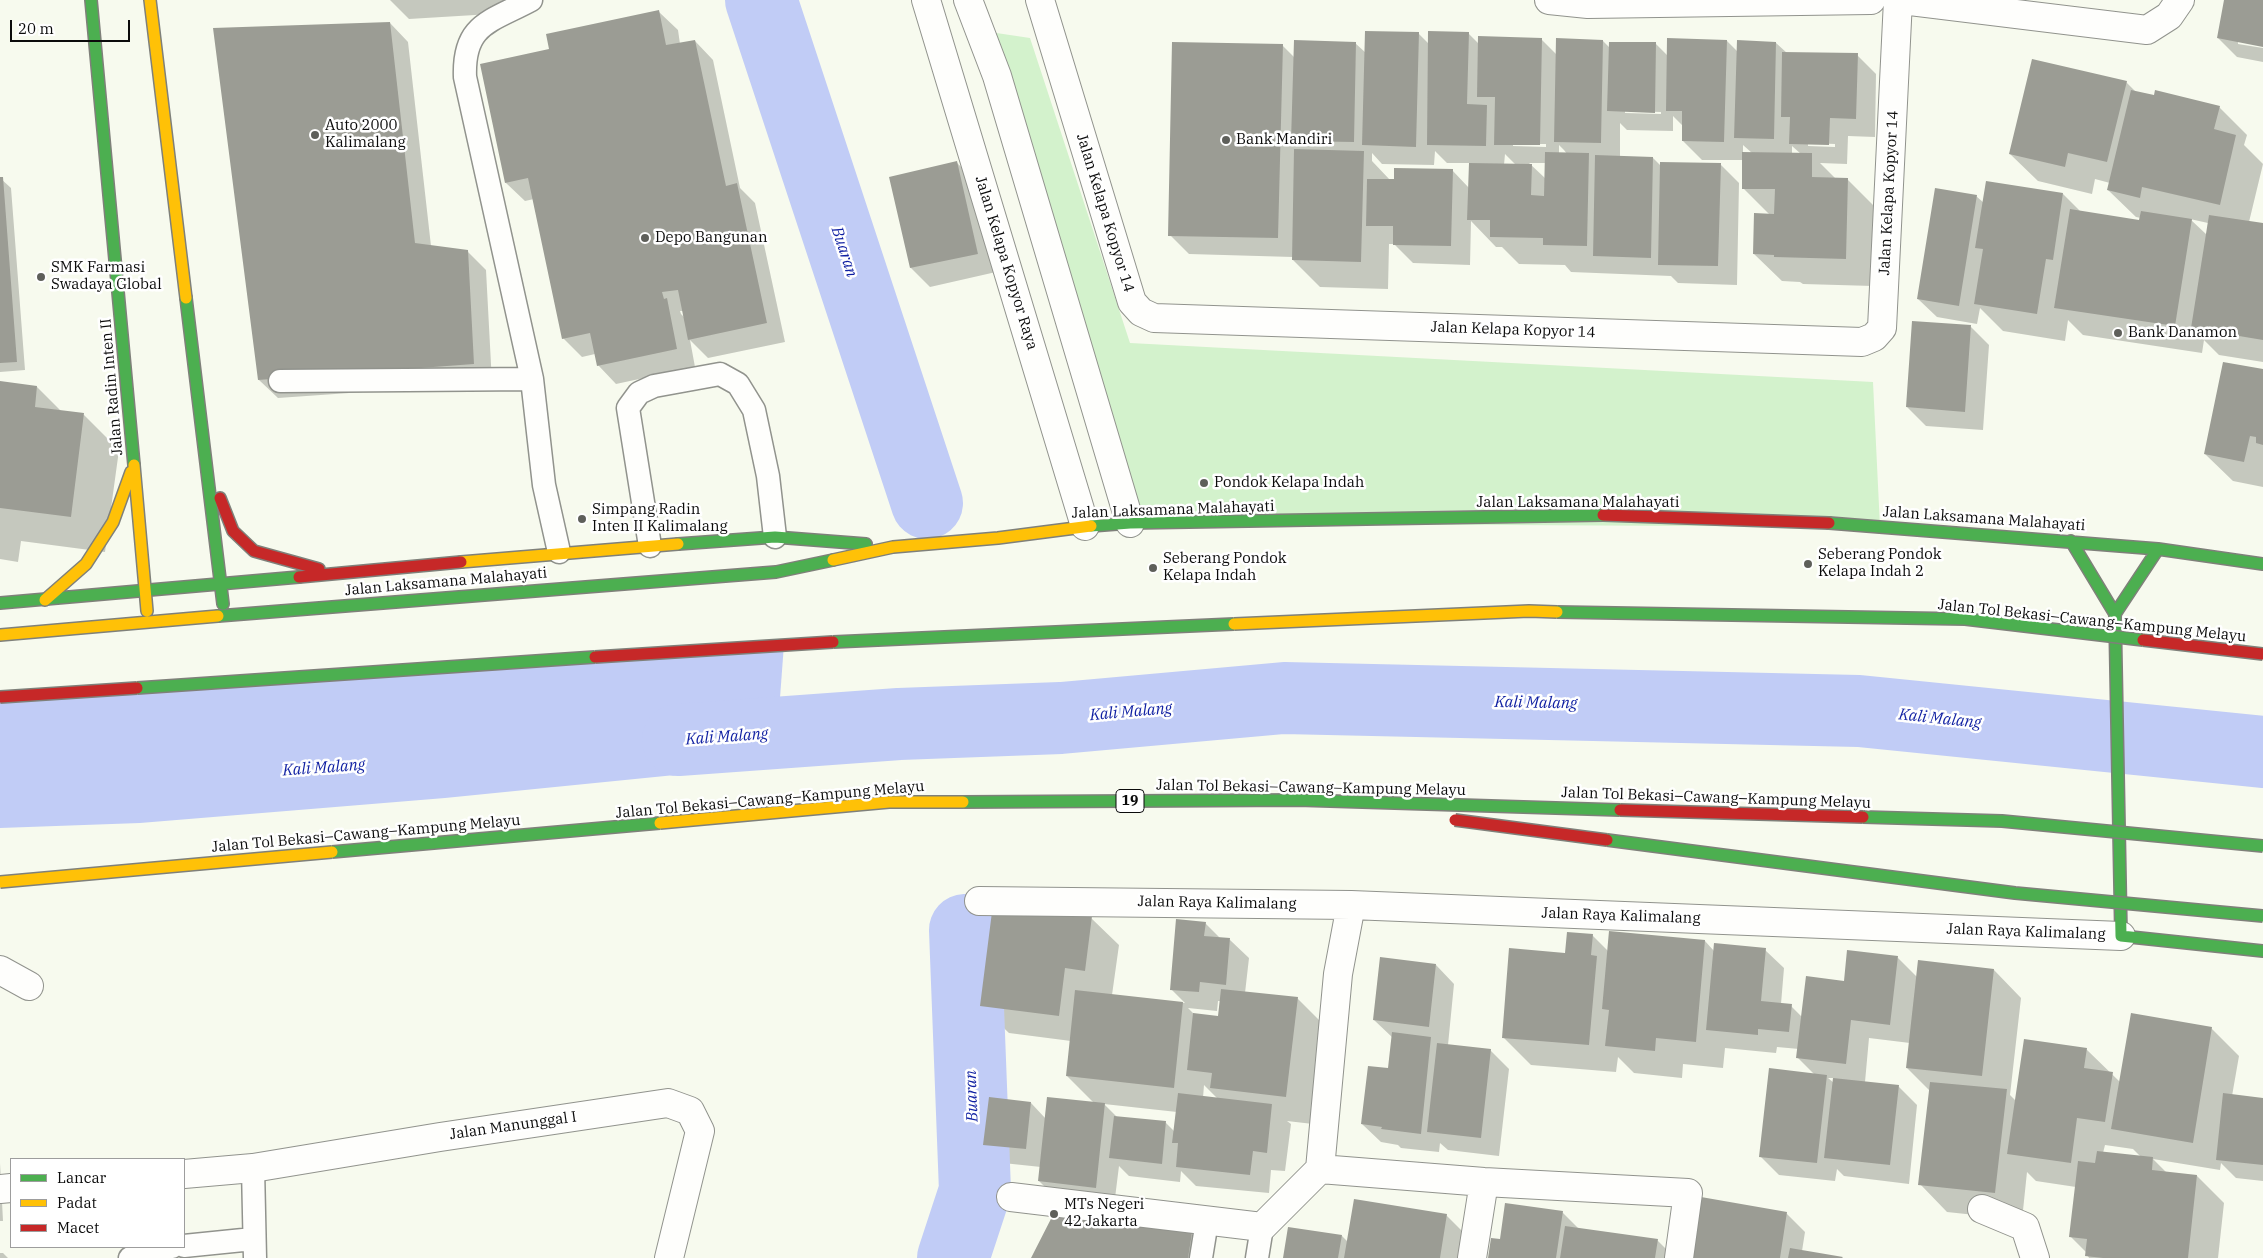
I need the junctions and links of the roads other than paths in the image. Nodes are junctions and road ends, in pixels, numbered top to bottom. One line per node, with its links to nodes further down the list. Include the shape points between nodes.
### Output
1 (91, 0): 15 (main road, Jalan Radin Inten II)
2 (150, 0): 14 (main road)
3 (531, 0): 12 (lane, via 471,37 466,50 465,78)
4 (926, 0): 17 (street, Jalan Kelapa Kopyor Raya)
5 (968, 0): 16 (street, via 997,76)
6 (1040, 0): 9 (street, Jalan Kelapa Kopyor 14, via 1132,302 1140,312 1154,318 1862,342 1874,337 1882,328)
7 (1549, 0): 11 (street)
8 (1871, 0): 11 (street)
9 (1900, 0): 10 (street, via 2147,30 2168,16)
10 (2180, 0)
11 (1588, 2)
12 (532, 379): 13 (lane); 23 (lane, via 544,485)
13 (280, 381)
14 (204, 457): 25 (main road, via 233,531 254,551); 26 (main road)
15 (134, 463): 27 (main road, Jalan Radin Inten II); 28 (main road, via 113,522 86,564)
16 (1130, 523): 17 (main road, Jalan Laksamana Malahayati); 19 (main road, Jalan Laksamana Malahayati, via 1593,515 1807,521)
17 (1085, 526): 21 (main road, Jalan Laksamana Malahayati, via 998,538)
18 (775, 536): 20 (main road, Jalan Laksamana Malahayati); 20 (lane, via 768,476 754,410 738,384 720,374 654,386 639,394 628,408); 21 (main road, Jalan Laksamana Malahayati)
19 (2071, 540): 22 (main road, Jalan Laksamana Malahayati); 30 (main road)
20 (650, 546): 23 (main road, Jalan Laksamana Malahayati)
21 (893, 546): 31 (main road, Jalan Laksamana Malahayati, via 776,572)
22 (2158, 548): 24 (main road, Jalan Laksamana Malahayati); 30 (main road)
23 (559, 552): 25 (main road, Jalan Laksamana Malahayati)
24 (2263, 564)
25 (334, 574): 26 (main road, Jalan Laksamana Malahayati)
26 (221, 585): 27 (main road, Jalan Laksamana Malahayati); 31 (main road)
27 (146, 592): 28 (main road, Jalan Laksamana Malahayati); 32 (main road, Jalan Radin Inten II)
28 (45, 600): 29 (main road, Jalan Laksamana Malahayati)
29 (0, 603)
30 (2115, 614): 44 (main road, bridge)
31 (224, 615): 32 (main road, Jalan Laksamana Malahayati)
32 (148, 621): 33 (main road, Jalan Laksamana Malahayati)
33 (0, 635)
34 (2263, 654): 35 (main road, Jalan Tol Bekasi–Cawang–Kampung Melayu, bridge, via 1966,619 1529,611 792,644)
35 (0, 697)
36 (1298, 800): 37 (main road, bridge); 39 (main road, Jalan Tol Bekasi–Cawang–Kampung Melayu / 19, bridge, via 2002,821); 40 (main road, Jalan Tol Bekasi–Cawang–Kampung Melayu / 19, bridge, via 889,802)
37 (1416, 815)
38 (1446, 819): 43 (main road, bridge, via 2015,893)
39 (2263, 846)
40 (0, 882)
41 (979, 900): 42 (street, Jalan Raya Kalimalang)
42 (1351, 905): 44 (street, Jalan Raya Kalimalang); 49 (street, via 1338,974)
43 (2263, 916)
44 (2121, 936): 45 (main road, Jalan Raya Kalimalang)
45 (2263, 951)
46 (0, 970): 47 (street)
47 (29, 986)
48 (253, 1168): 50 (street, Jalan Manunggal I); 58 (lane); 60 (street, Jalan Manunggal I, via 668,1103 690,1111 700,1131)
49 (1320, 1169): 51 (street); 55 (street)
50 (185, 1174)
51 (1484, 1182): 63 (street); 64 (street, via 1688,1193)
52 (1011, 1197): 54 (street)
53 (1982, 1209): 65 (street, via 2025,1227)
54 (1207, 1221): 55 (street); 61 (lane)
55 (1262, 1226): 62 (lane)
56 (185, 1246): 58 (lane)
57 (166, 1248): 59 (lane)
58 (254, 1248)
59 (130, 1258)
60 (669, 1258)
61 (1201, 1258)
62 (1257, 1258)
63 (1472, 1258)
64 (1679, 1258)
65 (2035, 1258)

